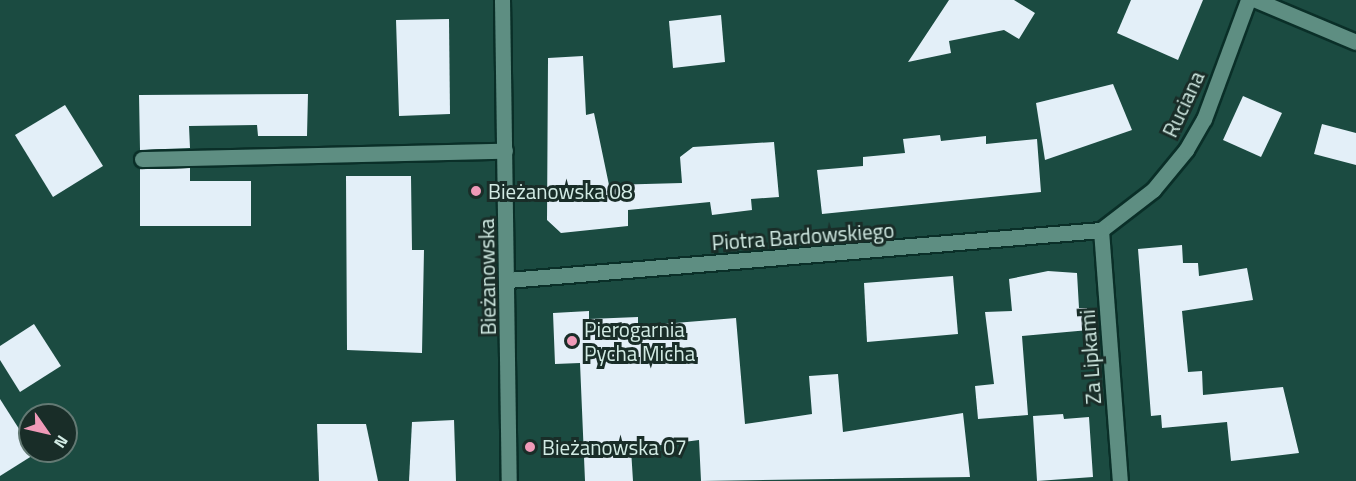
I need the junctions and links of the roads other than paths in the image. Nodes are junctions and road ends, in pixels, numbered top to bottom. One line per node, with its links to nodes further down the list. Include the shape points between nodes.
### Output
1 (502, 0): 5 (street, Bieżanowska)
2 (1248, 0): 7 (street, Ruciana, via 1204,119 1186,150 1153,190)
3 (1256, 0): 4 (street)
4 (1356, 42)
5 (505, 151): 6 (street); 8 (street, Bieżanowska)
6 (142, 159)
7 (1101, 230): 8 (street, Piotra Bardowskiego); 10 (street, Za Lipkami)
8 (508, 280): 9 (street, Bieżanowska)
9 (509, 481)
10 (1120, 481)

